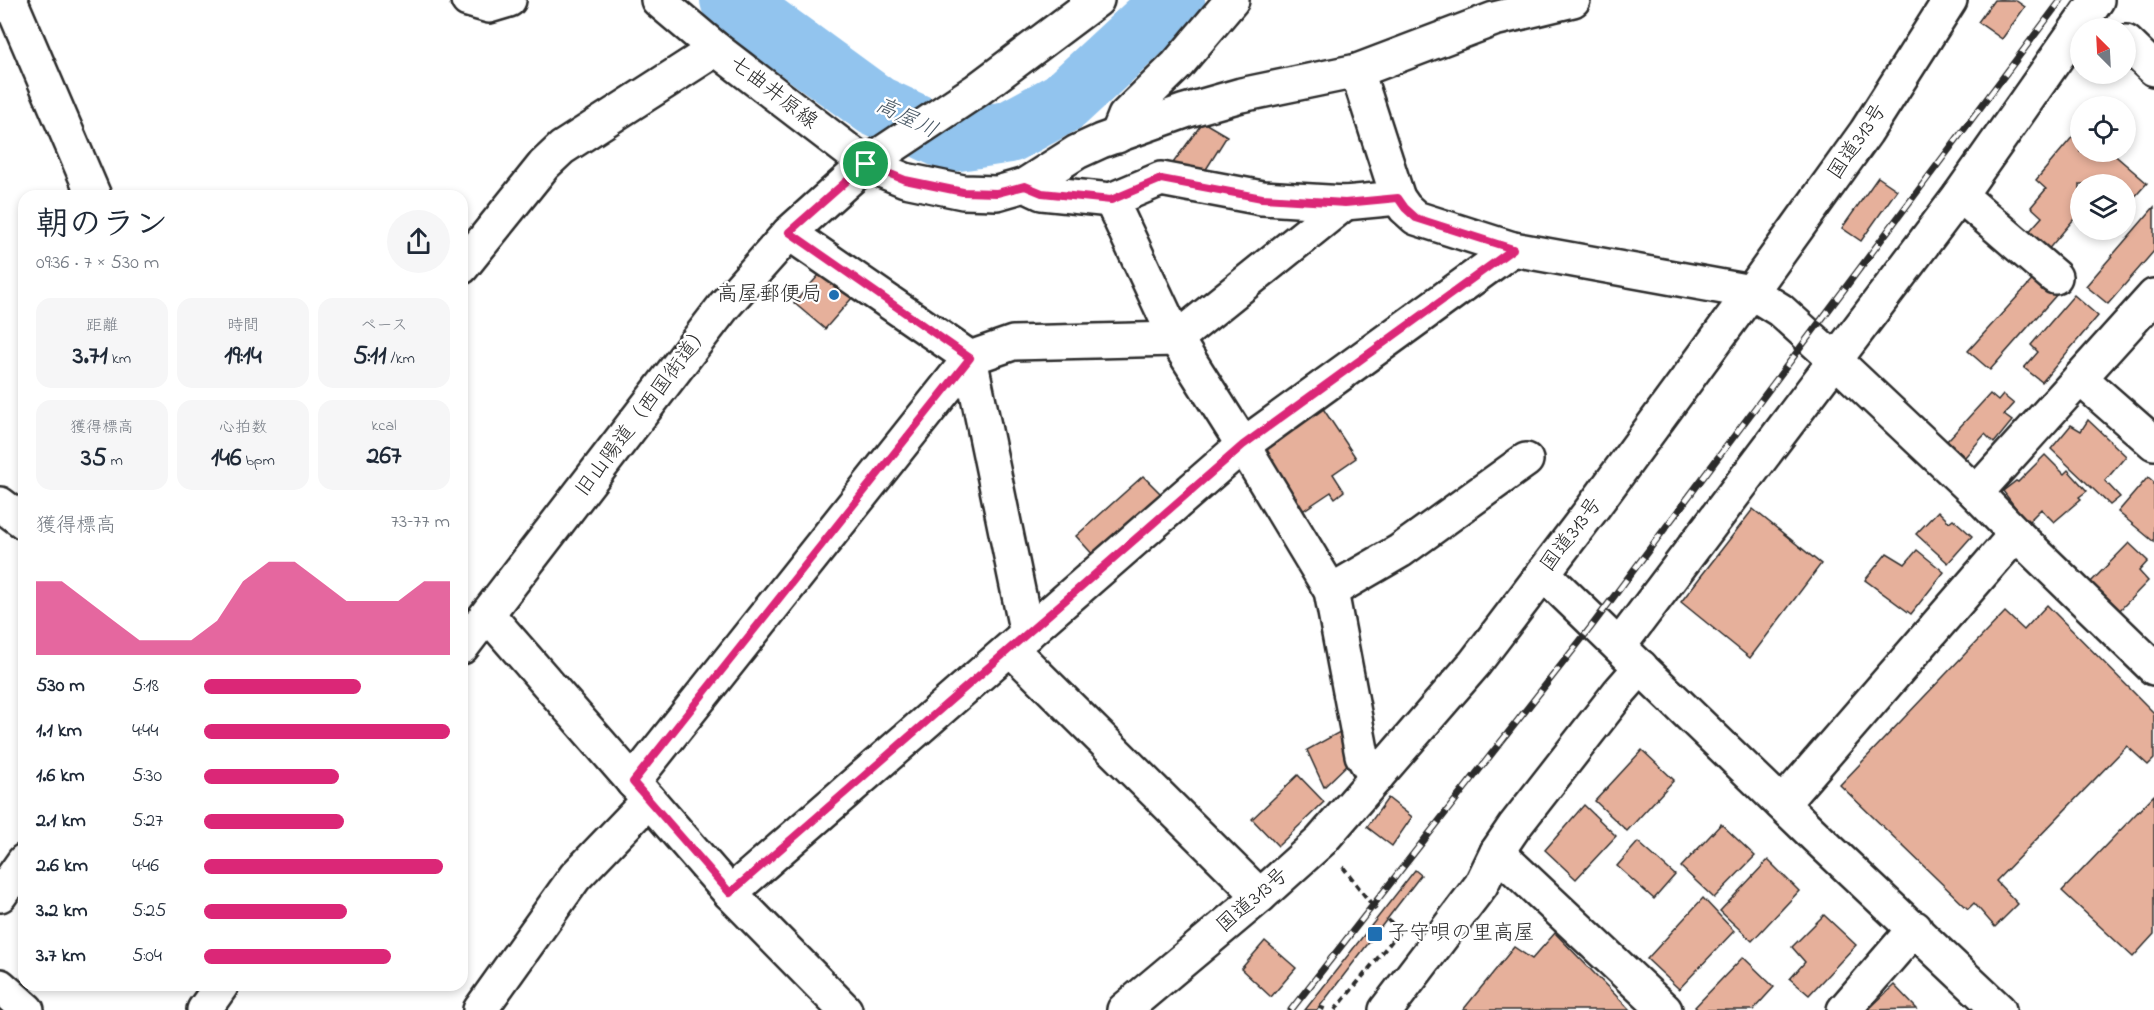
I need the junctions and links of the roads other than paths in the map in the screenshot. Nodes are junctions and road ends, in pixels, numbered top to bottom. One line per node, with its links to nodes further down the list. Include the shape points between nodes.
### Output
1 (10, 0): 17 (main road)
2 (468, 0): 3 (main road, via 489,6)
3 (509, 0)
4 (658, 0): 10 (main road, 七曲井原線)
5 (1097, 0): 15 (main road, via 977,90)
6 (1232, 0): 14 (main road, via 1177,65 1125,116)
7 (1573, 0): 13 (main road, via 1494,19)
8 (1950, 0): 26 (main road, 国道313号, via 1866,132)
9 (2091, 10): 18 (main road)
10 (716, 49): 15 (main road, 七曲井原線); 24 (main road, via 562,148)
11 (2136, 52): 12 (main road)
12 (2154, 69)
13 (1358, 71): 14 (main road, via 1241,95); 19 (main road)
14 (1117, 136): 16 (main road, via 1077,152)
15 (872, 159): 16 (main road, 七曲井原線, via 905,180 963,192 997,193); 22 (main road, 旧山陽道（西国街道）)
16 (1025, 186): 20 (main road, via 1042,193)
17 (91, 190)
18 (1960, 195): 25 (main road); 30 (main road)
19 (1398, 198): 21 (main road); 23 (main road, via 1416,218)
20 (1111, 200): 21 (main road, via 1161,179 1262,198); 28 (main road)
21 (1345, 203): 28 (main road)
22 (789, 232): 29 (main road); 41 (main road, 旧山陽道（西国街道）, via 724,306)
23 (1513, 249): 26 (main road); 33 (main road)
24 (468, 260)
25 (2055, 277)
26 (1751, 292): 30 (main road, via 1780,310); 39 (main road, 国道313号)
27 (2154, 296): 31 (main road)
28 (1176, 339): 29 (main road, via 1013,343); 33 (main road)
29 (970, 358): 42 (main road); 46 (main road)
30 (1834, 359): 35 (main road); 43 (main road)
31 (2080, 378): 32 (main road); 35 (main road)
32 (2154, 443)
33 (1243, 445): 40 (main road); 42 (main road)
34 (1526, 460): 40 (main road, via 1400,551)
35 (1976, 493): 38 (main road)
36 (0, 504): 37 (main road)
37 (18, 518)
38 (2016, 534): 44 (main road); 47 (main road)
39 (1543, 573): 43 (main road); 45 (main road, 国道313号, via 1474,663)
40 (1330, 591): 45 (main road, via 1362,755)
41 (471, 631): 46 (main road)
42 (1019, 642): 50 (main road); 52 (main road)
43 (1630, 656): 47 (main road); 48 (main road, via 1620,690)
44 (2153, 663)
45 (1376, 778): 52 (main road, 国道313号, via 1321,841)
46 (641, 791): 50 (main road); 58 (main road)
47 (1782, 804): 53 (main road)
48 (1497, 852): 61 (main road, via 1481,885); 62 (main road)
49 (18, 870): 51 (main road)
50 (730, 893): 59 (main road)
51 (0, 895)
52 (1260, 896): 60 (main road, 国道313号)
53 (1915, 928): 63 (main road); 64 (main road)
54 (0, 986): 56 (main road)
55 (217, 991): 57 (main road)
56 (27, 1010)
57 (204, 1010)
58 (480, 1010)
59 (845, 1010)
60 (1124, 1010)
61 (1386, 1010)
62 (1665, 1010)
63 (1844, 1010)
64 (1999, 1010)

